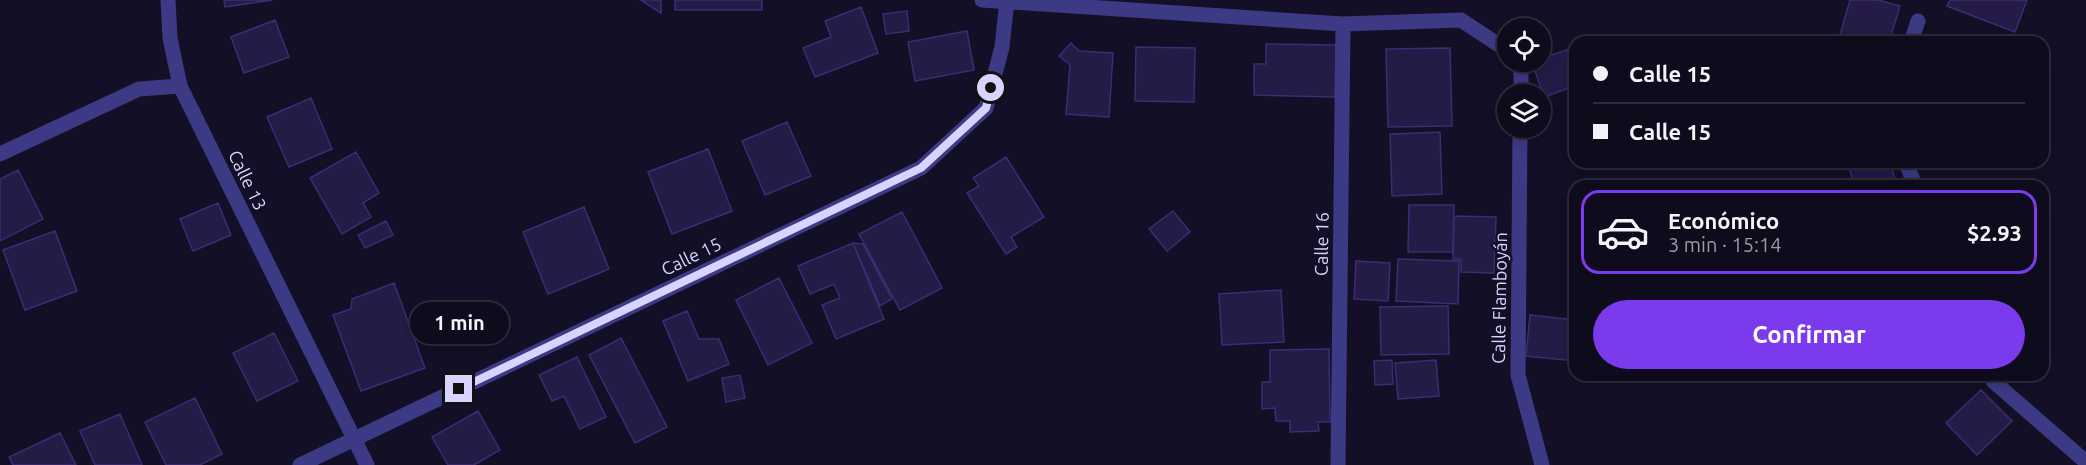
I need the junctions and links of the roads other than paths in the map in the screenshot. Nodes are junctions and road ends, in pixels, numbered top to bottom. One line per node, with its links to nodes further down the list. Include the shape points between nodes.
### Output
1 (168, 0): 8 (street, Calle 13, via 170,38)
2 (982, 0): 3 (street)
3 (1007, 2): 5 (street); 12 (street, Calle 15, via 1002,47 986,108 921,168)
4 (1918, 21): 6 (street)
5 (1343, 24): 7 (street, via 1461,20); 16 (street, Calle 16)
6 (1913, 36)
7 (1497, 44)
8 (180, 87): 10 (street, via 139,89); 12 (street, Calle 13)
9 (1520, 138): 17 (street, Calle Flamboyán, via 1518,375)
10 (0, 154)
11 (1993, 381): 13 (street)
12 (355, 440): 14 (street, Calle 15); 15 (street, Calle 13)
13 (2086, 462)
14 (300, 465)
15 (367, 465)
16 (1338, 465)
17 (1542, 465)

